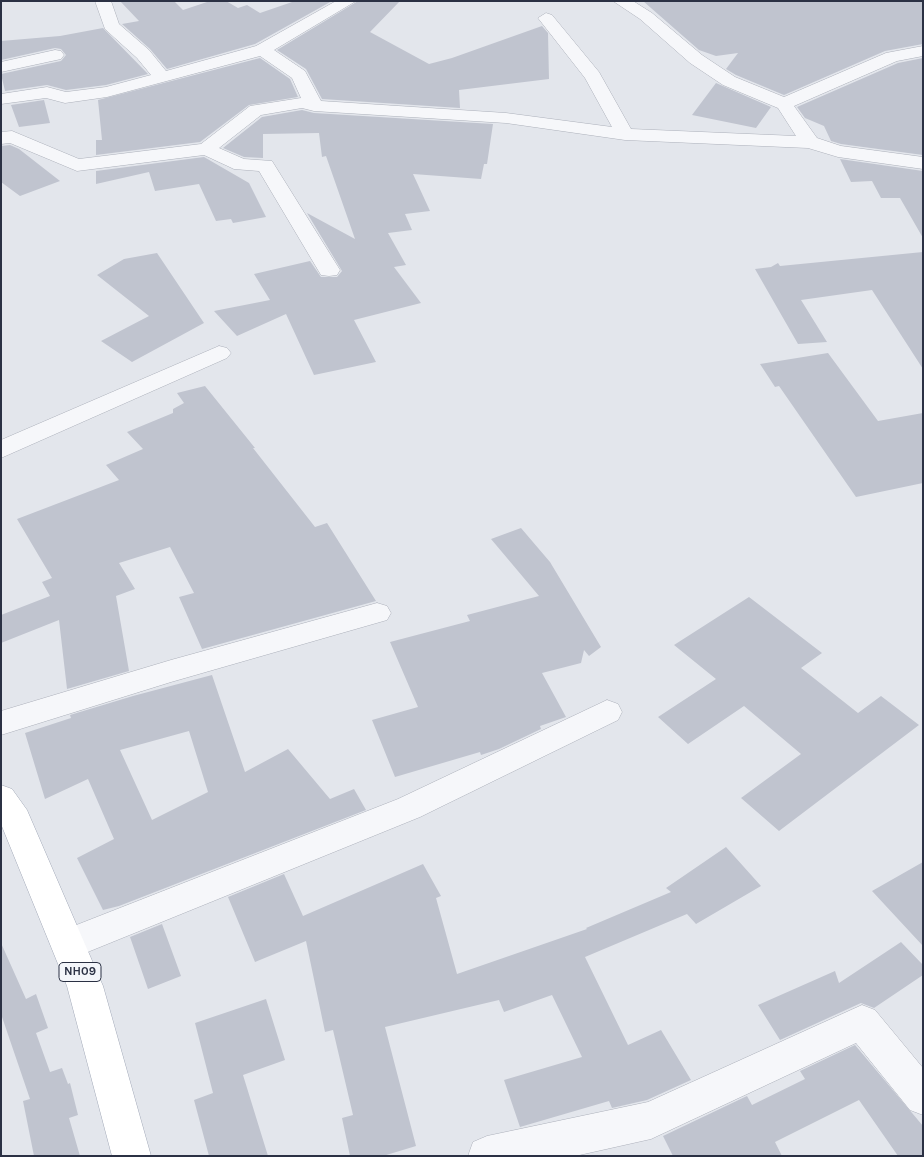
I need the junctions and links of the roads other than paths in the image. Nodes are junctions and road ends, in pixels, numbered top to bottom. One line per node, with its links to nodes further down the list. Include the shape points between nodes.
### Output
1 (103, 1): 9 (street, via 111,26 143,54)
2 (348, 1): 5 (street)
3 (621, 1): 11 (street, via 646,16 696,59 729,81)
4 (546, 18): 13 (street, via 593,76)
5 (262, 50): 9 (street); 12 (street, via 299,75)
6 (923, 51): 11 (street, via 892,57)
7 (55, 55): 8 (street)
8 (1, 67)
9 (161, 77): 10 (street, via 108,92 65,98 47,92)
10 (1, 99)
11 (784, 104): 15 (street)
12 (314, 106): 13 (street, via 506,118); 16 (street, via 302,103 256,110)
13 (625, 134): 15 (street)
14 (1, 138): 16 (street, via 12,136 77,166)
15 (810, 142): 17 (street, via 838,151)
16 (206, 150): 18 (street, via 241,165 265,165)
17 (923, 162)
18 (329, 270)
19 (219, 353): 20 (street)
20 (1, 450)
21 (377, 614): 23 (street, via 171,671)
22 (608, 712): 25 (street, via 409,808)
23 (1, 723)
24 (1, 798): 25 (main road, NH09, via 16,819)
25 (68, 944): 27 (main road, NH09, via 85,986)
26 (923, 1097): 28 (street, via 862,1022 651,1120)
27 (132, 1156)
28 (487, 1156)

